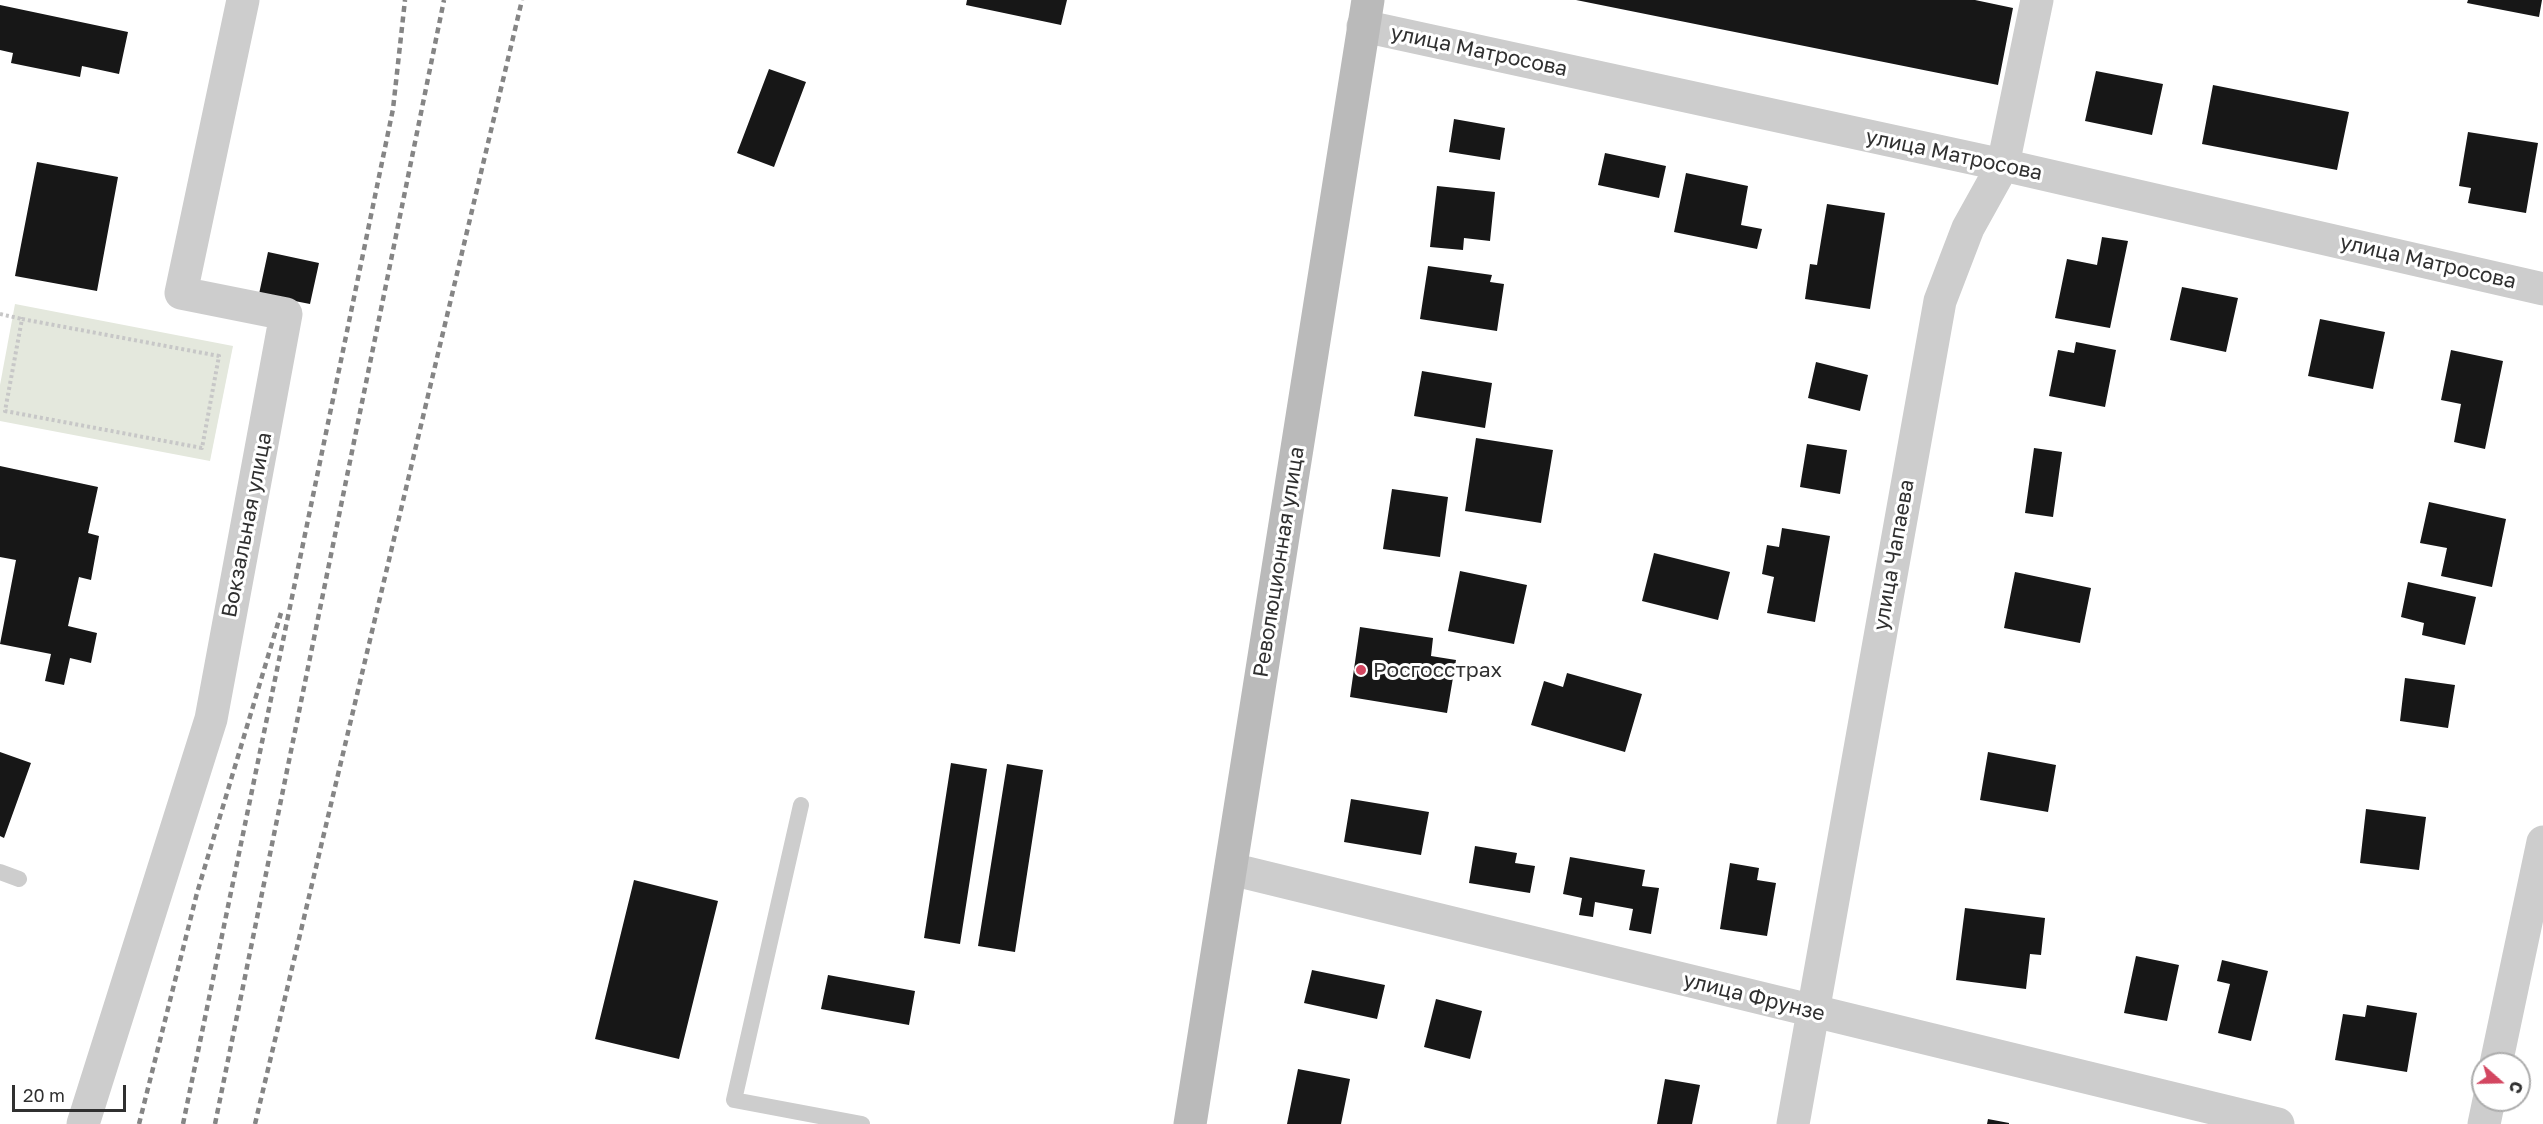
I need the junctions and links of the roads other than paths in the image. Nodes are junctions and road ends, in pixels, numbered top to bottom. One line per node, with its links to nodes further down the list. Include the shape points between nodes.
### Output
1 (243, 0): 13 (street, Вокзальная улица, via 181,293 286,314 211,719)
2 (2037, 0): 4 (street, улица Чапаева)
3 (1366, 13): 4 (street, улица Матросова); 8 (main road, Революционная улица)
4 (2003, 165): 5 (street, улица Матросова); 11 (street, улица Чапаева, via 1968,228 1940,301)
5 (2543, 289)
6 (801, 805): 14 (lane, via 734,1100)
7 (2543, 842): 12 (street)
8 (1231, 869): 11 (street, улица Фрунзе); 15 (main road, Революционная улица)
9 (0, 872): 10 (lane)
10 (18, 879)
11 (1813, 1011): 16 (street, улица Чапаева); 17 (street, улица Фрунзе)
12 (2499, 1052)
13 (83, 1124)
14 (862, 1124)
15 (1190, 1124)
16 (1793, 1124)
17 (2278, 1124)

